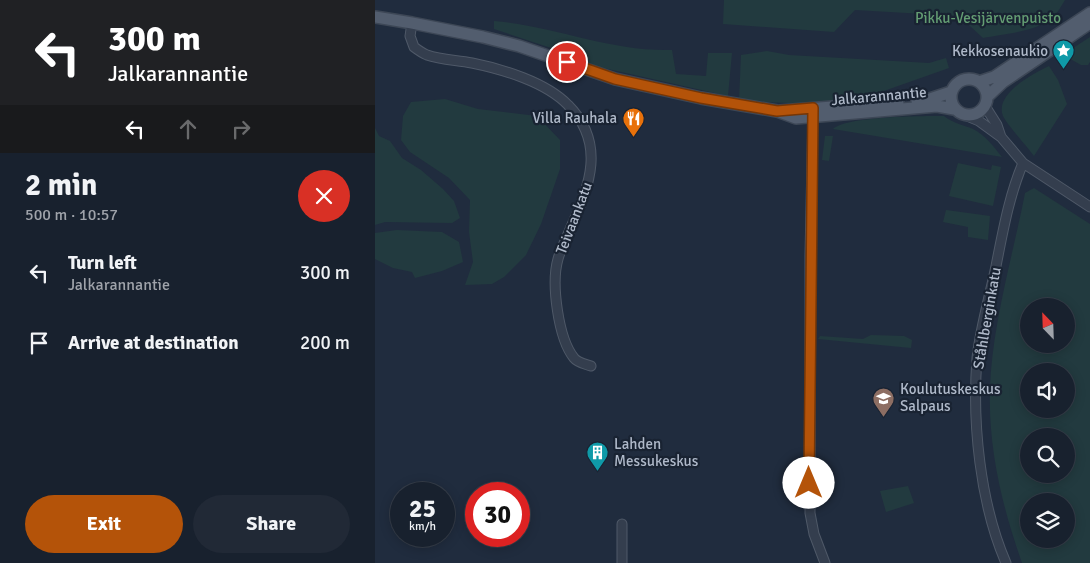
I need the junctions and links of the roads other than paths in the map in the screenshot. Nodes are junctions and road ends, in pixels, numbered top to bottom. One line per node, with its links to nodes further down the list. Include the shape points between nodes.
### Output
1 (1090, 13): 5 (main road, via 994,78)
2 (375, 18): 3 (main road, Jalkarannantie)
3 (412, 22): 9 (main road, Jalkarannantie, via 519,46 615,79 777,111 796,118); 14 (street, Teivaankatu, via 410,36 414,47 427,55 473,63 520,77 553,92 569,105 582,123 590,141 592,168 555,273 558,315 565,339 574,358)
4 (1090, 23): 7 (main road, via 1003,82)
5 (979, 82): 6 (main road, via 961,81); 7 (main road, via 985,89)
6 (951, 92): 8 (main road); 9 (main road, Jalkarannantie, via 927,100)
7 (986, 101): 10 (main road, via 978,114); 11 (street)
8 (954, 109): 9 (main road, Jalkarannantie, via 937,106); 10 (main road)
9 (813, 113): 17 (street, via 809,513)
10 (967, 116): 11 (street)
11 (1001, 137): 12 (street)
12 (1023, 163): 13 (street); 18 (street, Ståhlberginkatu, via 1006,214 977,357 982,474 995,536)
13 (1090, 207)
14 (591, 366)
15 (622, 524): 16 (street)
16 (622, 563)
17 (825, 563)
18 (1006, 563)

